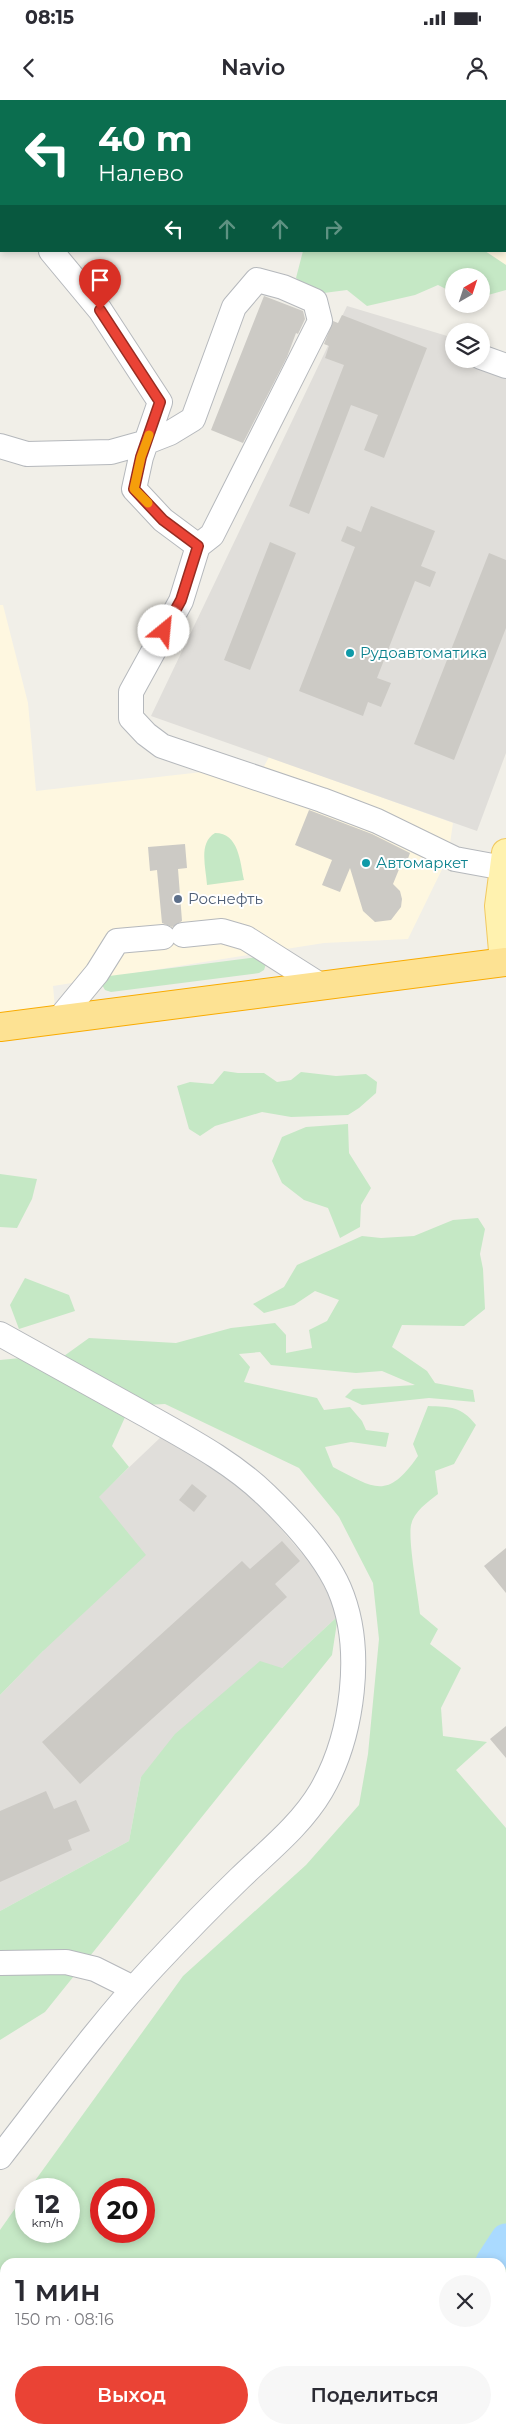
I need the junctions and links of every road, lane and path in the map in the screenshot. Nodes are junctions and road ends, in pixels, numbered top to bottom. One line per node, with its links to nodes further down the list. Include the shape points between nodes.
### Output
1 (52, 252): 4 (street, via 100,310)
2 (490, 360): 3 (street)
3 (506, 366)
4 (160, 402): 5 (street); 6 (street)
5 (193, 419): 6 (street); 10 (street, via 234,307 257,280 315,301 320,321 212,535)
6 (146, 442): 8 (street); 9 (street)
7 (0, 446): 8 (street, via 27,454)
8 (111, 452): 9 (street)
9 (134, 489): 10 (street, via 163,520)
10 (198, 546): 11 (street, via 181,600 131,692 131,718 146,734 162,746 294,790 377,822 455,859)
11 (505, 860): 12 (main road, via 499,906)
12 (505, 962): 13 (highway)
13 (320, 985): 14 (highway); 14 (street, via 246,938 222,932 117,941 97,973)
14 (59, 1019): 15 (highway)
15 (0, 1027)
16 (0, 1334): 18 (street, via 183,1436 227,1464 265,1494 320,1556 339,1588 350,1624 350,1709 340,1750 320,1792 294,1826 206,1911)
17 (0, 1963): 18 (street, via 66,1962 96,1969)
18 (134, 1988): 19 (street)
19 (0, 2157)

